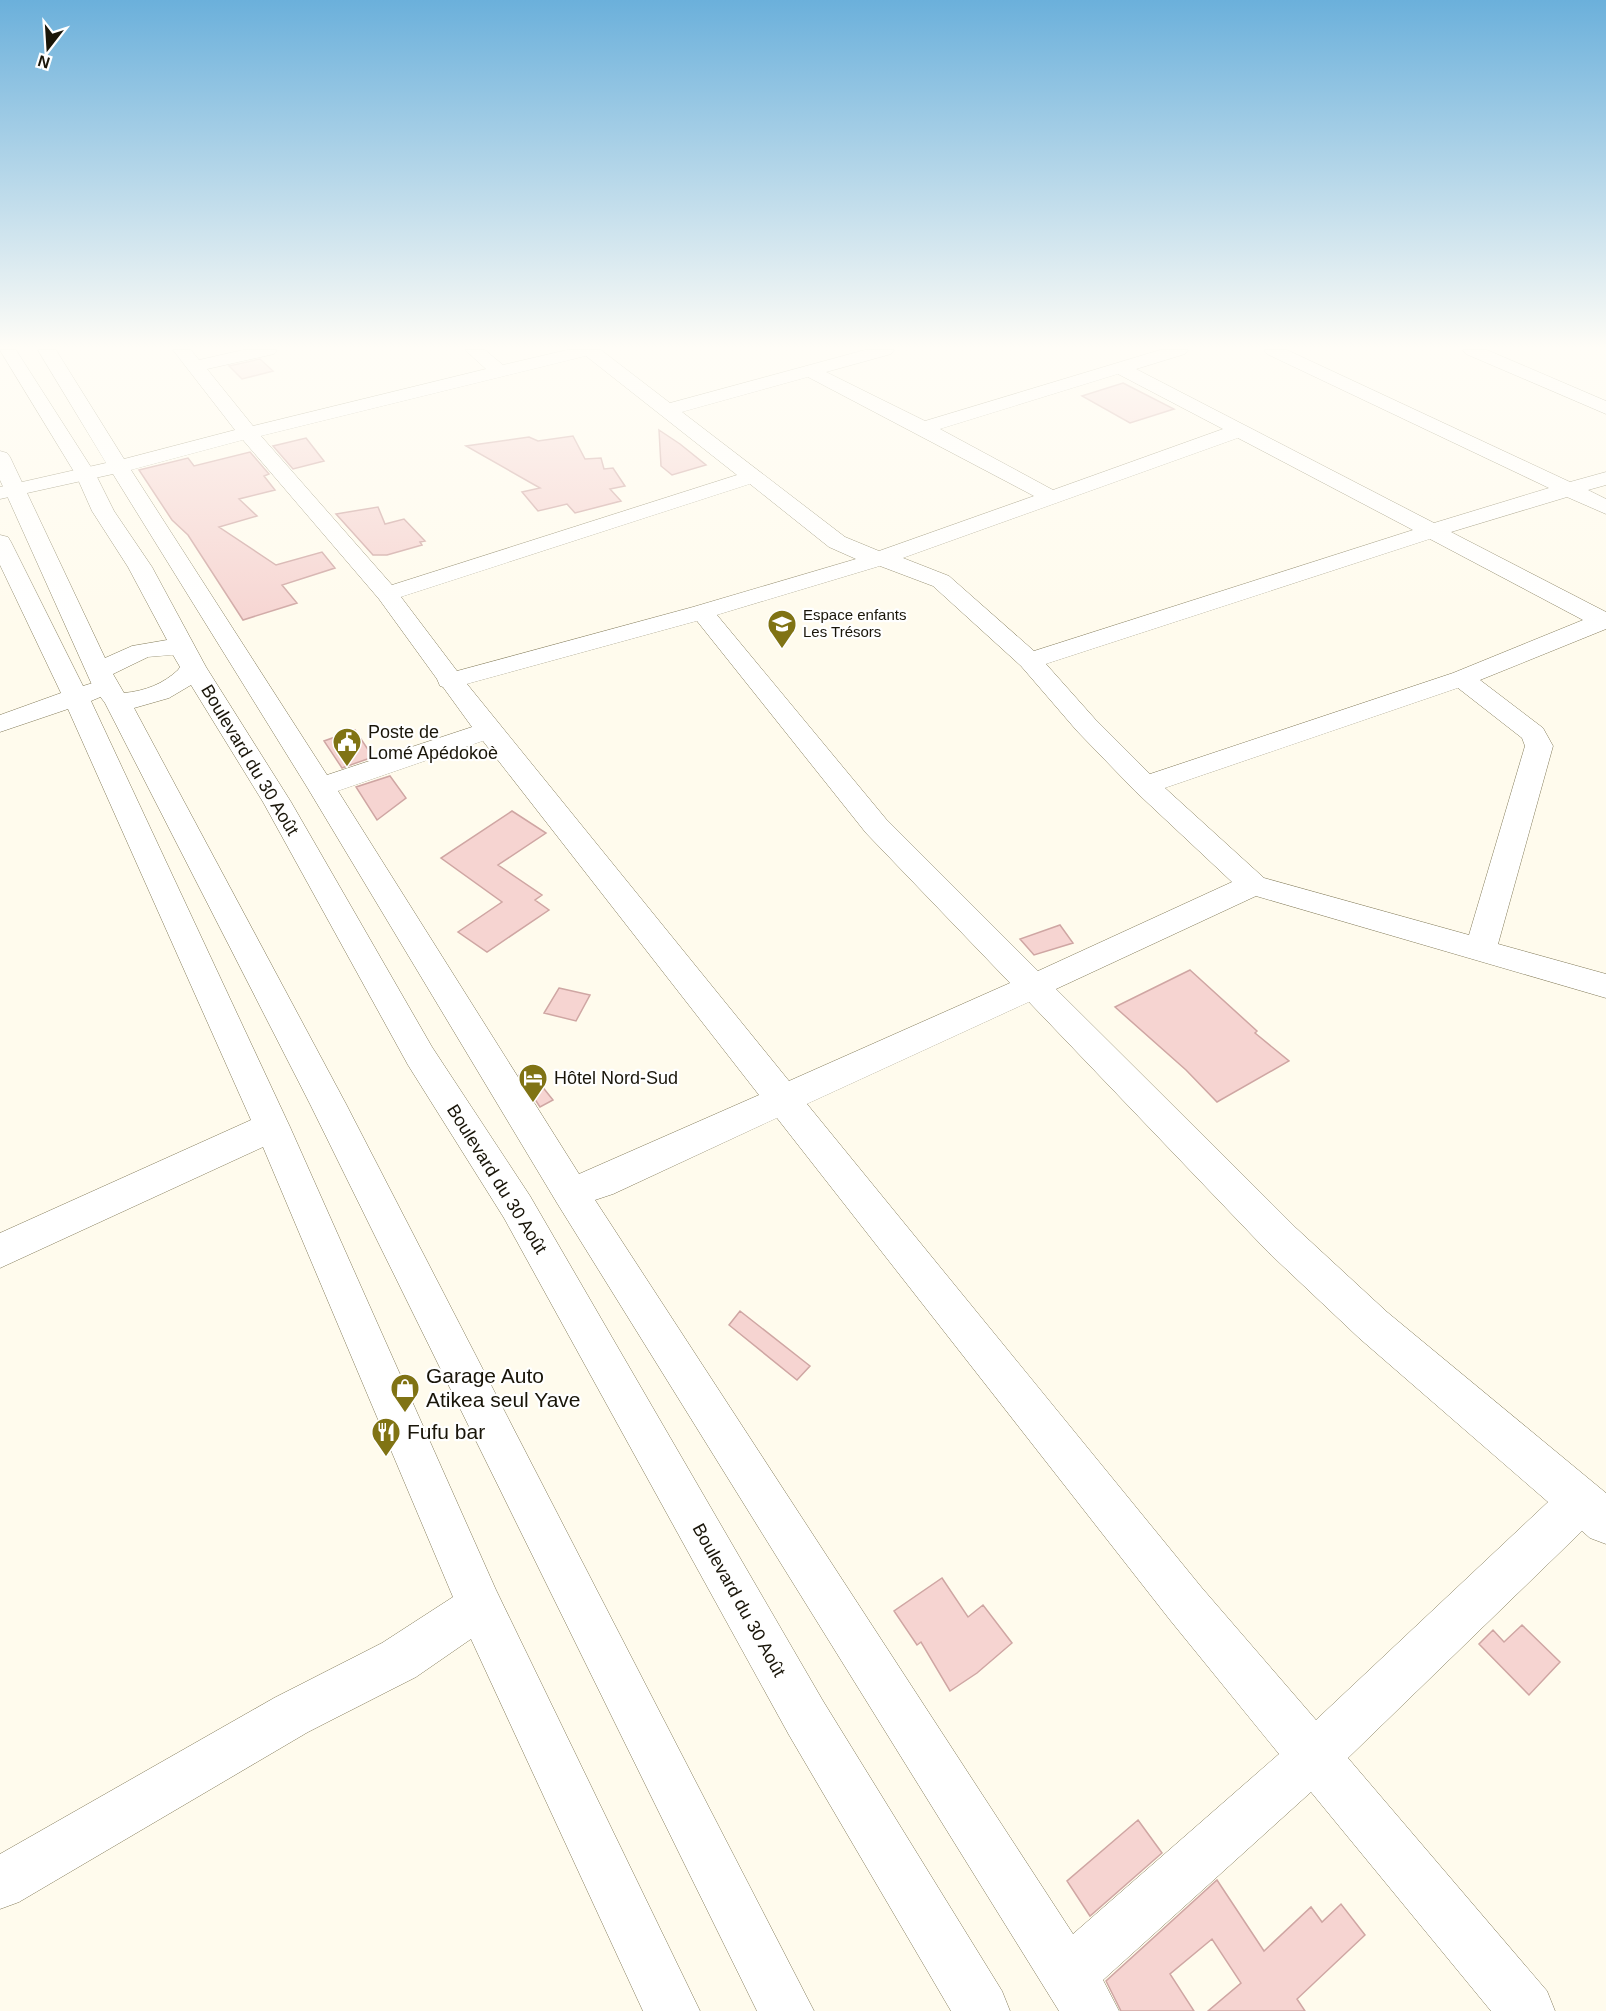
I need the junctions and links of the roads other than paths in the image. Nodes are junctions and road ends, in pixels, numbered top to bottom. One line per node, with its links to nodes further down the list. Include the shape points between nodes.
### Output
1 (81, 444): 11 (main road, Boulevard du 30 Août)
2 (90, 444): 11 (main road)
3 (206, 444): 11 (main road)
4 (257, 444): 21 (main road)
5 (712, 444): 12 (main road)
6 (952, 444): 16 (main road)
7 (1202, 444): 16 (main road)
8 (1266, 444): 18 (main road)
9 (1473, 444): 14 (main road)
10 (0, 457): 15 (main road)
11 (102, 471): 15 (main road); 24 (main road, Boulevard du 30 Août, via 103,511 140,567); 32 (main road)
12 (754, 476): 20 (main road, via 837,542); 21 (main road)
13 (1606, 478): 14 (main road)
14 (1569, 489): 17 (main road); 18 (main road)
15 (8, 491): 28 (main road)
16 (1051, 498): 20 (main road)
17 (1606, 507)
18 (1432, 531): 23 (main road); 25 (main road)
19 (0, 542): 28 (main road)
20 (879, 558): 22 (main road); 25 (main road, via 941,581)
21 (387, 594): 27 (main road)
22 (702, 612): 27 (main road); 36 (main road, via 876,826)
23 (1605, 621): 26 (main road)
24 (188, 658): 28 (main road, via 162,647 145,650 114,662); 28 (main road, via 183,680 166,689 129,702); 48 (main road, Boulevard du 30 Août, via 277,802 420,1056 517,1207 806,1718)
25 (1030, 661): 31 (main road)
26 (1462, 678): 31 (main road); 34 (main road, via 1534,734 1539,746)
27 (449, 681): 30 (main road)
28 (100, 689): 29 (main road); 38 (main road); 47 (main road, via 328,1104)
29 (0, 724)
30 (488, 730): 32 (main road); 37 (main road)
31 (1145, 785): 33 (main road)
32 (321, 787): 39 (main road)
33 (1252, 885): 34 (main road); 36 (main road)
34 (1480, 951): 35 (main road)
35 (1606, 986)
36 (1033, 988): 37 (main road); 41 (main road, via 1324,1281)
37 (783, 1101): 39 (main road, via 600,1183); 43 (main road)
38 (272, 1127): 40 (main road); 42 (main road)
39 (570, 1192): 45 (main road)
40 (0, 1251)
41 (1593, 1511): 43 (main road)
42 (480, 1606): 44 (main road, via 399,1660 291,1715); 46 (main road)
43 (1313, 1757): 45 (main road); 49 (main road)
44 (0, 1883)
45 (1079, 1993)
46 (672, 2011)
47 (786, 2011)
48 (982, 2011)
49 (1527, 2011)

